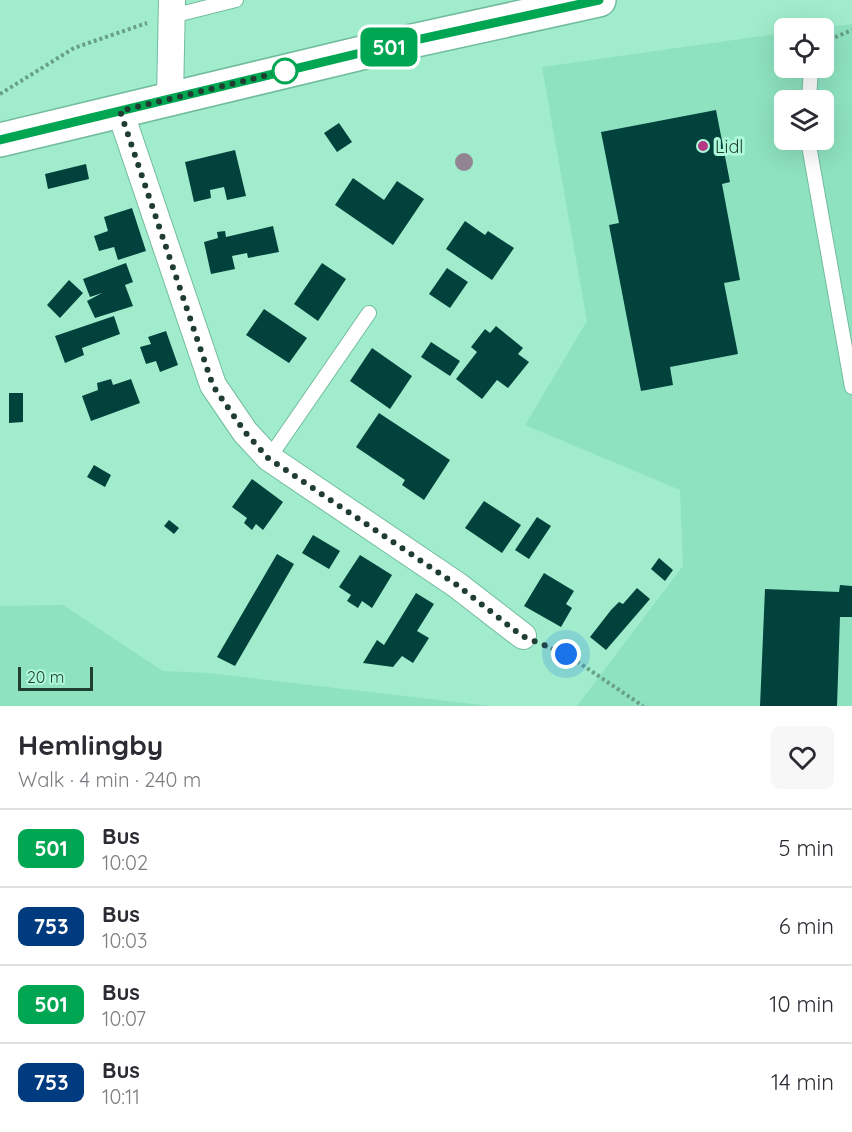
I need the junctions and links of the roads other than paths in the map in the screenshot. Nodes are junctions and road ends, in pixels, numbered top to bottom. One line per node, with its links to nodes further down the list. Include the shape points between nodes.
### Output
1 (236, 0): 3 (lane)
2 (599, 0): 4 (main road)
3 (172, 8): 4 (street)
4 (170, 98): 5 (main road)
5 (120, 111): 6 (main road); 10 (street, via 213,386)
6 (0, 140)
7 (809, 150): 9 (lane)
8 (369, 313): 10 (lane)
9 (852, 387)
10 (268, 458): 11 (street, via 457,585)
11 (522, 636)

